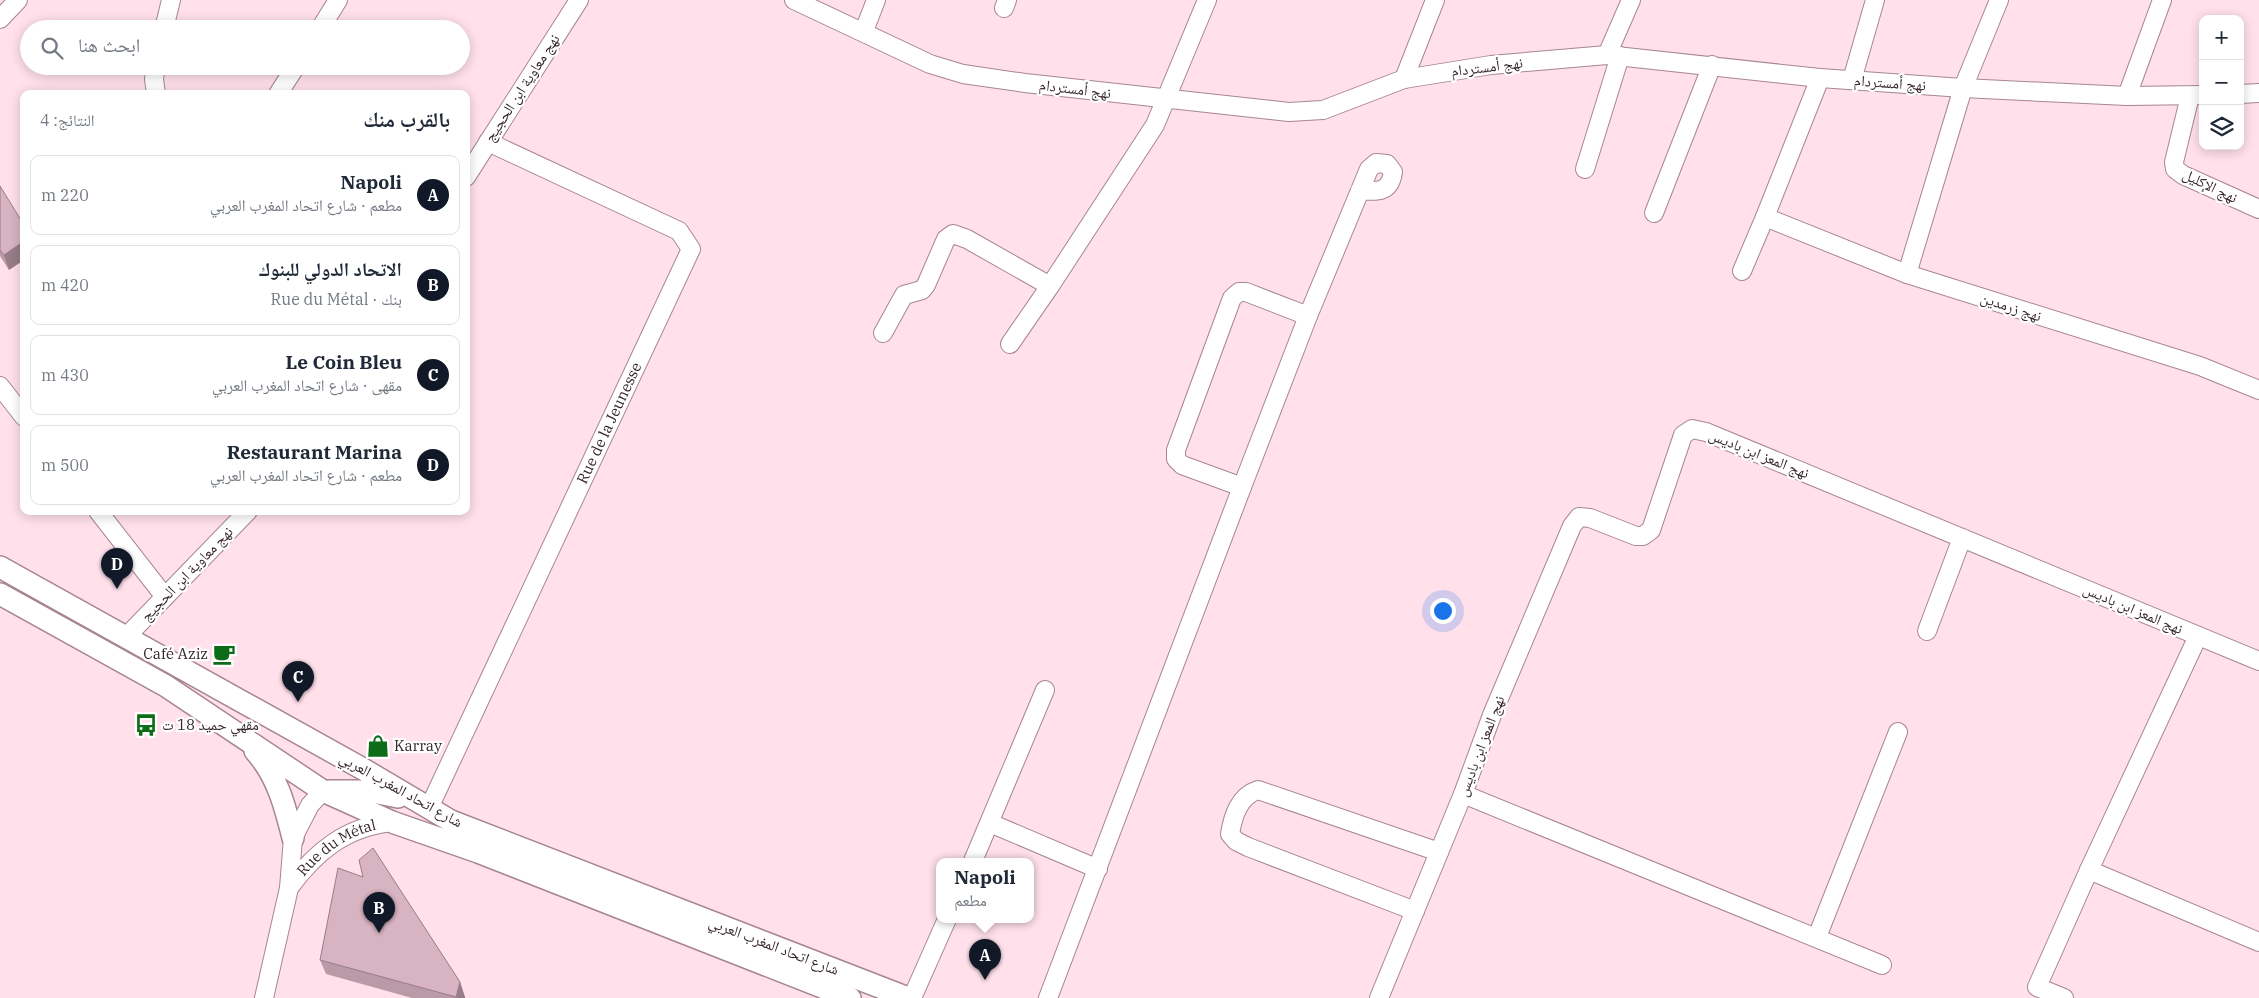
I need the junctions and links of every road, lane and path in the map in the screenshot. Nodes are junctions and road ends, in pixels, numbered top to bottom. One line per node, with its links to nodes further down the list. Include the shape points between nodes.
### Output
1 (18, 0): 13 (street)
2 (171, 0): 14 (street)
3 (338, 0): 15 (street)
4 (579, 0): 32 (street, نهج معاوية ابن الحجيج)
5 (794, 0): 16 (street, نهج أمستردام)
6 (876, 0): 16 (street)
7 (1207, 0): 31 (street)
8 (1435, 0): 22 (street)
9 (1631, 0): 17 (street)
10 (1875, 0): 23 (street)
11 (1999, 0): 24 (street)
12 (2162, 0): 29 (street)
13 (0, 19)
14 (166, 20)
15 (326, 20)
16 (864, 31): 31 (street, نهج أمستردام, via 930,64 963,74)
17 (1613, 55): 18 (street, نهج أمستردام); 22 (street, نهج أمستردام, via 1491,65); 33 (street)
18 (1712, 65): 21 (street, نهج أمستردام); 37 (street)
19 (155, 75): 25 (street)
20 (290, 75): 26 (street)
21 (1820, 78): 23 (street, نهج أمستردام); 38 (street)
22 (1404, 79): 31 (street, نهج أمستردام, via 1323,110 1309,112)
23 (1852, 80): 24 (street, نهج أمستردام)
24 (1963, 88): 29 (street, نهج أمستردام); 40 (street)
25 (155, 90)
26 (281, 90)
27 (2259, 93): 28 (street)
28 (2244, 94)
29 (2127, 96): 30 (street, نهج أمستردام)
30 (2197, 96): 36 (street, نهج الإكليل, via 2174,162 2176,169)
31 (1167, 100): 41 (street, via 1147,137)
32 (488, 142): 34 (street, نهج معاوية ابن الحجيج); 64 (street, Rue de la Jeunesse, via 679,231 691,249)
33 (1585, 169)
34 (470, 171)
35 (1360, 190): 42 (street)
36 (2259, 209)
37 (1654, 213)
38 (1765, 217): 39 (street); 40 (street, نهج زرمدين)
39 (1742, 271)
40 (1907, 274): 46 (street, نهج زرمدين, via 2200,366)
41 (1050, 286): 43 (street, via 953,234 946,239 926,285 922,290 904,295); 44 (street)
42 (1308, 316): 48 (street); 48 (street, via 1246,292 1239,292 1232,298 1176,450 1176,458 1182,465)
43 (883, 332)
44 (1010, 344)
45 (0, 386): 47 (street)
46 (2259, 390)
47 (20, 412)
48 (1242, 487): 70 (street)
49 (101, 515): 54 (street)
50 (244, 515): 54 (street, نهج معاوية ابن الحجيج)
51 (1962, 538): 55 (street); 56 (street, نهج المعز ابن باديس); 63 (street, نهج المعز ابن باديس, via 1692,429 1683,435 1651,530 1643,536 1636,536 1590,518 1579,517 1572,526 1492,715)
52 (0, 567): 57 (main road, شارع اتحاد المغرب العربي)
53 (0, 594): 60 (main road, شارع اتحاد المغرب العربي, via 166,686)
54 (165, 598): 57 (street, نهج معاوية ابن الحجيج)
55 (1928, 630)
56 (2198, 636): 58 (street, نهج المعز ابن باديس); 71 (street)
57 (126, 637): 64 (main road, شارع اتحاد المغرب العربي)
58 (2259, 661)
59 (1045, 690): 66 (street)
60 (237, 732): 62 (main road, شارع اتحاد المغرب العربي); 67 (main road, via 262,759 276,782)
61 (1898, 732): 75 (street)
62 (323, 791): 64 (main road, via 391,794); 65 (main road, شارع اتحاد المغرب العربي); 67 (street, Rue du Métal, via 310,805)
63 (1463, 794): 68 (street, نهج المعز ابن باديس); 75 (street)
64 (428, 808): 80 (main road, شارع اتحاد المغرب العربي, via 451,821)
65 (392, 822): 72 (street, Rue du Métal, via 373,824 329,845 312,859); 79 (main road, شارع اتحاد المغرب العربي, via 478,852)
66 (990, 823): 69 (street); 70 (street)
67 (293, 838): 72 (street, Rue du Métal)
68 (1439, 852): 73 (street, نهج المعز ابن باديس); 73 (street, via 1258,790 1243,798 1232,824 1230,834 1248,847)
69 (974, 858)
70 (1098, 868): 82 (street)
71 (2089, 870): 76 (street); 84 (street, via 2037,987)
72 (289, 888): 78 (street, Rue du Métal)
73 (1415, 911): 83 (street, نهج المعز ابن باديس)
74 (945, 923): 81 (street)
75 (1817, 937): 77 (street)
76 (2259, 942)
77 (1882, 965)
78 (264, 998)
79 (850, 998)
80 (908, 998)
81 (912, 998)
82 (1048, 998)
83 (1379, 998)
84 (2064, 998)

